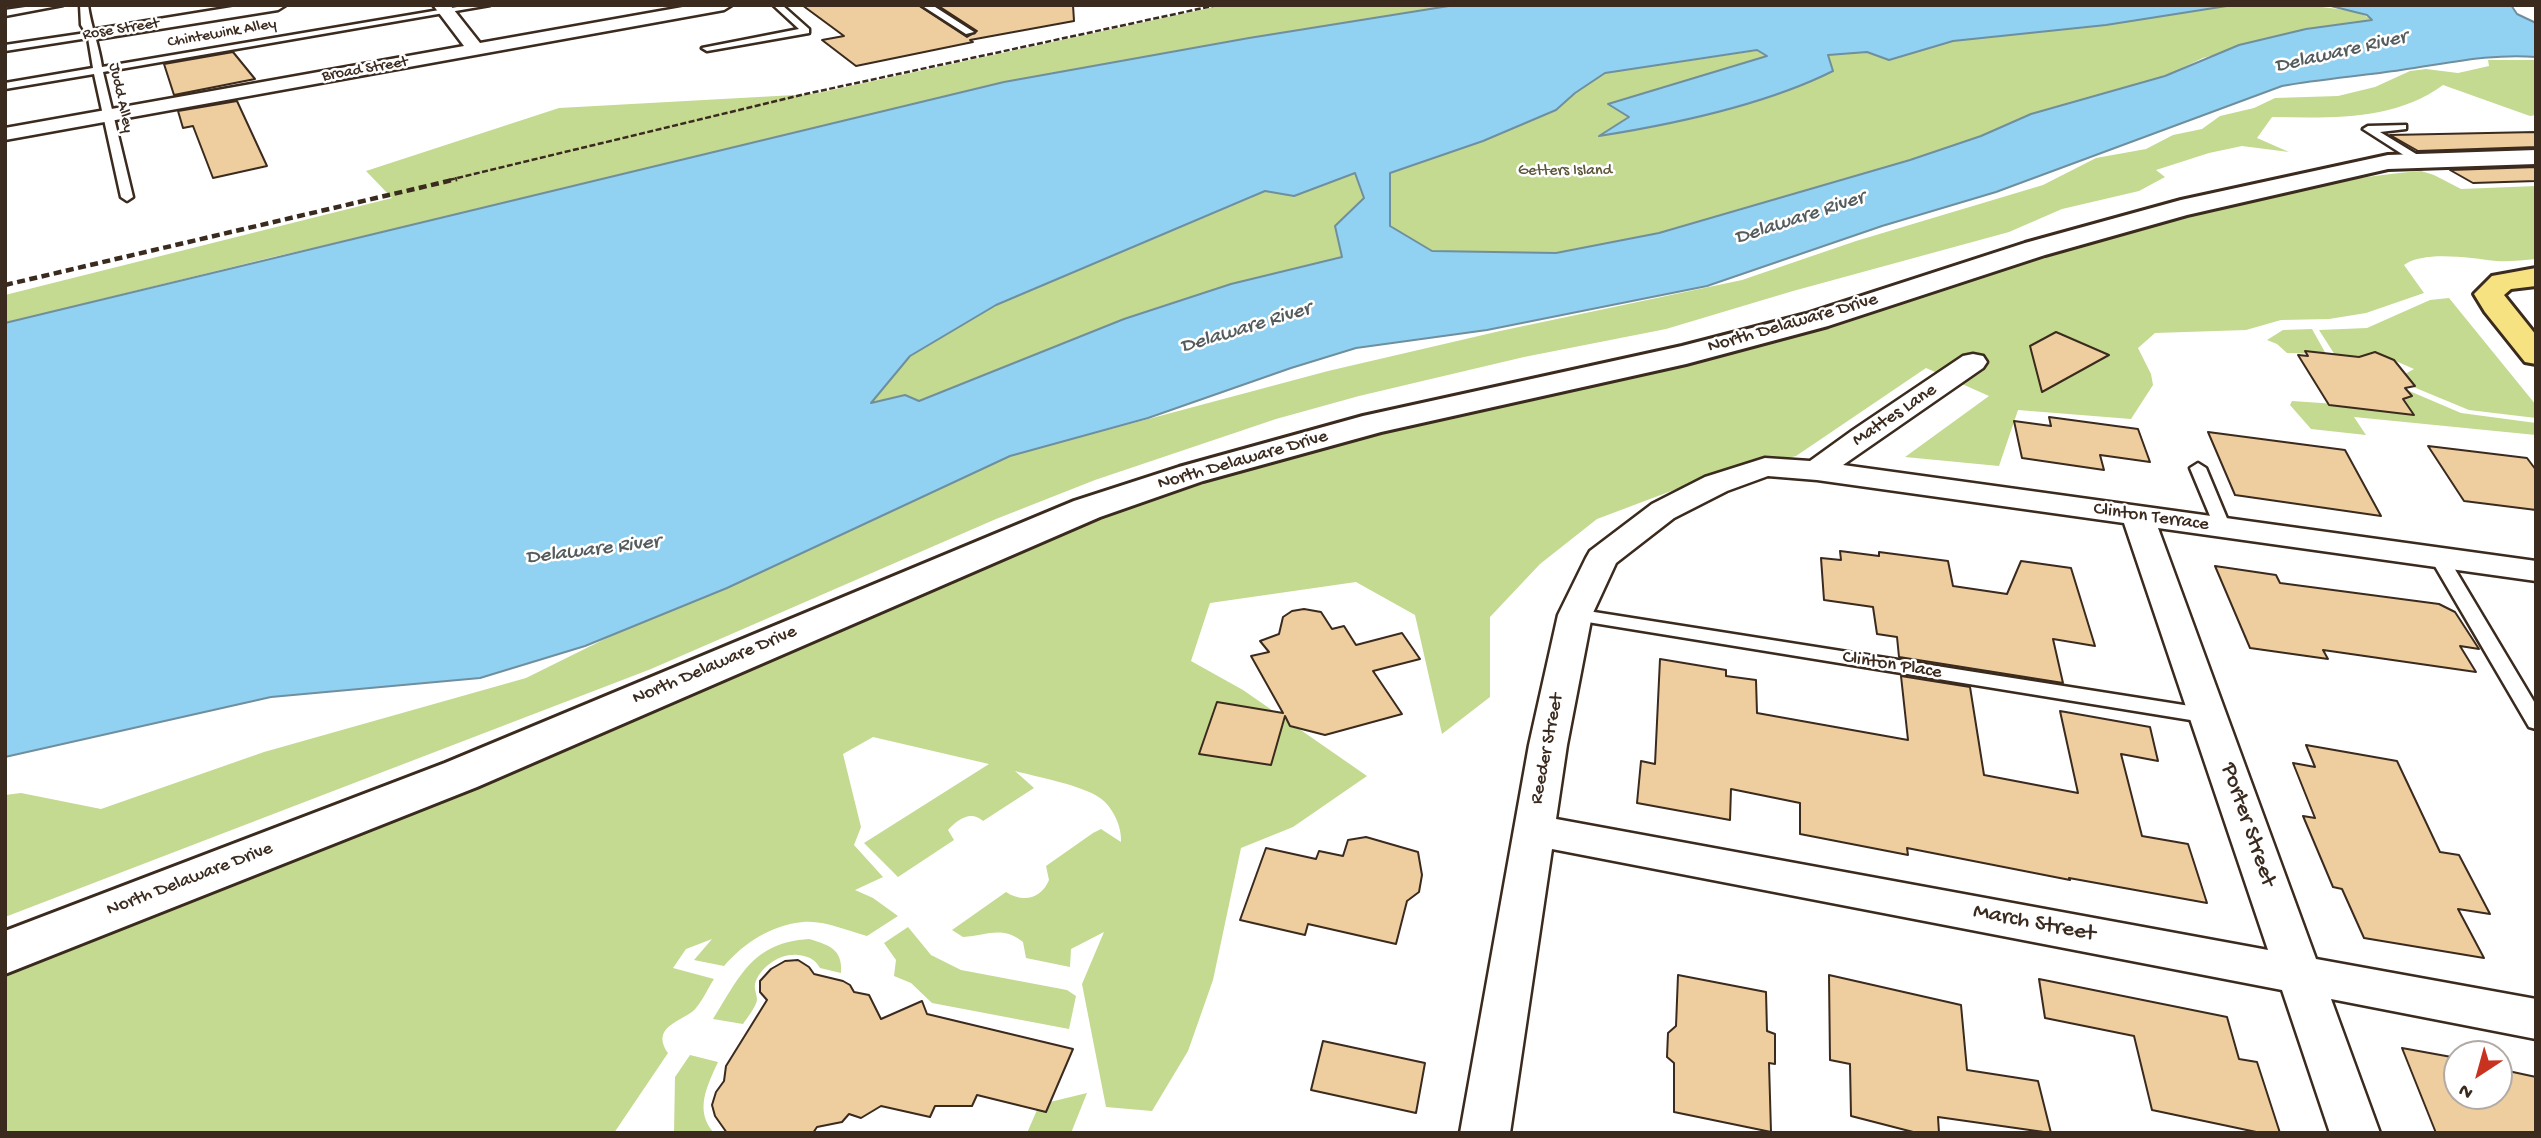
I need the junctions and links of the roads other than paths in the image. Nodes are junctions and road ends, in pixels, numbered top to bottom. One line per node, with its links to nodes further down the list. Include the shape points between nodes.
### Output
1 (59, 5): 9 (lane)
2 (84, 5): 11 (lane, Judd Alley)
3 (278, 5): 11 (street, Rose Street)
4 (486, 5): 8 (lane, Chintewink Alley)
5 (724, 5): 14 (street, Broad Street)
6 (777, 5): 13 (lane, via 806,31)
7 (925, 5): 10 (lane)
8 (444, 9): 14 (street); 15 (lane, Chintewink Alley)
9 (5, 13)
10 (970, 32)
11 (91, 35): 12 (lane, Rose Street); 15 (lane, Judd Alley)
12 (5, 48)
13 (707, 48)
14 (476, 50): 17 (street, Broad Street)
15 (98, 71): 16 (lane, Chintewink Alley); 17 (lane, Judd Alley)
16 (5, 86)
17 (109, 115): 19 (street, Broad Street); 22 (lane, Judd Alley)
18 (2402, 127): 21 (lane, via 2368,129)
19 (5, 134)
20 (2536, 157): 21 (main road, North Delaware Drive)
21 (2417, 159): 37 (main road, North Delaware Drive, via 2349,168 2181,208 1686,355 1375,423 1191,474 1087,509 461,775)
22 (127, 197)
23 (2536, 277): 24 (main road, via 2502,282 2491,290 2490,300)
24 (2536, 355)
25 (1973, 362): 28 (street, Mattes Lane)
26 (1765, 467): 28 (street, Clinton Terrace); 33 (street, Reeder Street, via 1663,510 1602,558)
27 (2198, 468): 30 (lane)
28 (1817, 471): 29 (street, Clinton Terrace)
29 (2138, 517): 30 (street, Clinton Terrace); 34 (street, Porter Street)
30 (2223, 528): 31 (street, Clinton Terrace)
31 (2438, 556): 32 (street, Clinton Terrace); 35 (lane)
32 (2536, 571)
33 (1576, 615): 34 (lane, Clinton Place); 36 (street, Reeder Street)
34 (2209, 716): 38 (street, Porter Street)
35 (2536, 722)
36 (1533, 830): 38 (street, March Street); 40 (street, Reeder Street)
37 (5, 953)
38 (2300, 974): 39 (street, March Street); 41 (street, Porter Street)
39 (2536, 1019)
40 (1485, 1133)
41 (2355, 1133)

